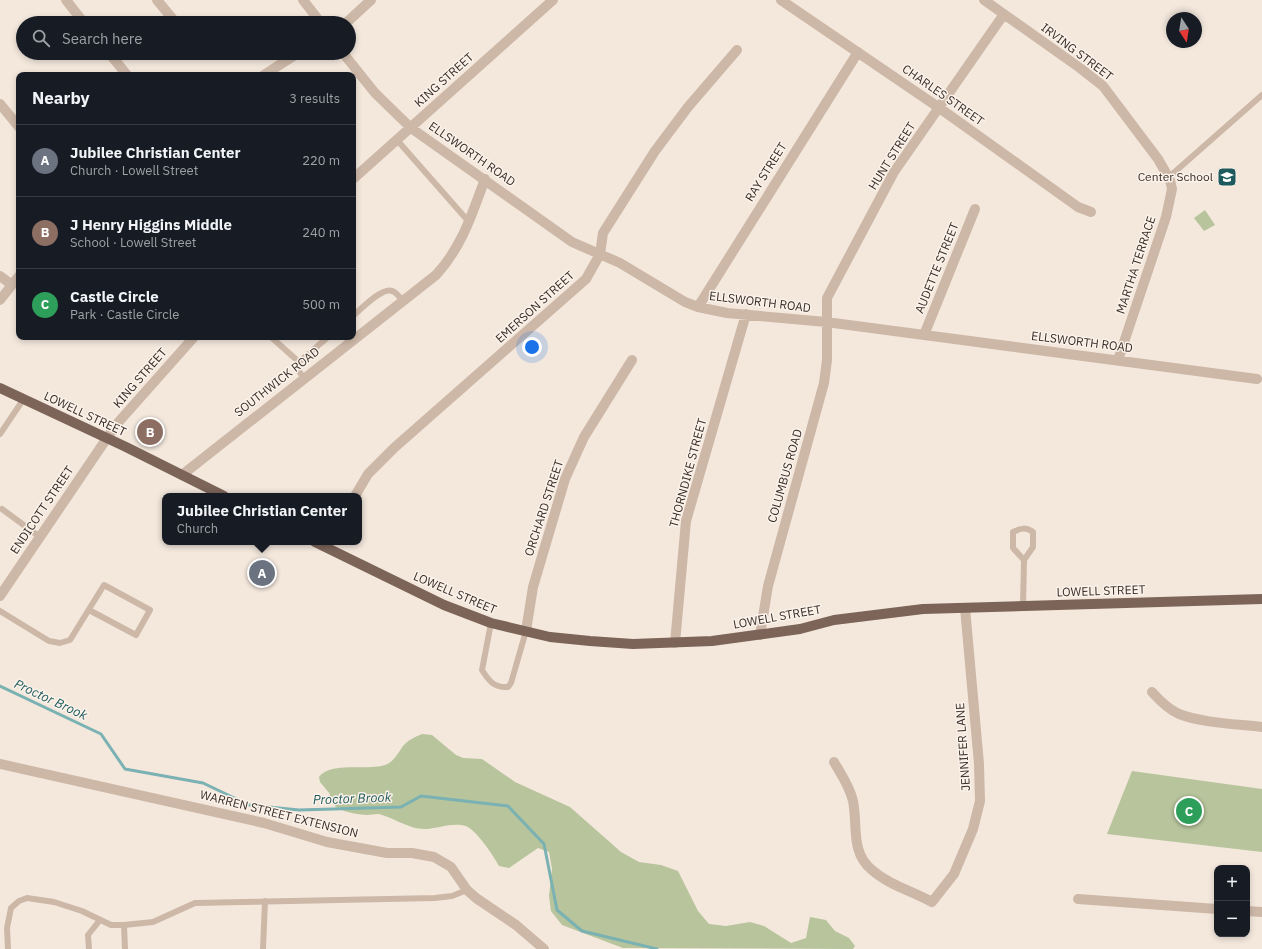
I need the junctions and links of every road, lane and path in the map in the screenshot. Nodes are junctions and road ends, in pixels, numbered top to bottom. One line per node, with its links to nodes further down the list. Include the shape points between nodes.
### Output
1 (66, 0): 9 (street)
2 (157, 0): 10 (street)
3 (303, 0): 11 (street)
4 (371, 0): 12 (street)
5 (553, 0): 24 (street, KING STREET)
6 (781, 0): 14 (street, CHARLES STREET)
7 (984, 0): 8 (street, IRVING STREET)
8 (1004, 14): 22 (street, HUNT STREET); 27 (street, IRVING STREET, via 1103,86)
9 (79, 16)
10 (170, 16)
11 (315, 16)
12 (354, 16)
13 (737, 50): 32 (street, EMERSON STREET, via 688,107 655,151 603,233)
14 (858, 52): 22 (street, CHARLES STREET); 38 (street, RAY STREET)
15 (115, 60): 18 (street)
16 (287, 60): 19 (street)
17 (349, 60): 24 (street, ELLSWORTH ROAD, via 375,93)
18 (125, 72)
19 (269, 72)
20 (1262, 95): 27 (lane)
21 (0, 104): 23 (street)
22 (938, 107): 30 (street, CHARLES STREET, via 1078,207); 41 (street, HUNT STREET, via 894,172 827,298)
23 (16, 123)
24 (410, 128): 25 (street, KING STREET); 28 (street, ELLSWORTH ROAD)
25 (397, 140): 26 (street, KING STREET); 31 (lane)
26 (356, 176)
27 (1169, 177): 49 (street, MARTHA TERRACE, via 1172,189 1166,216)
28 (486, 179): 31 (street, SOUTHWICK ROAD); 32 (street, ELLSWORTH ROAD, via 572,242)
29 (975, 209): 42 (street, AUDETTE STREET)
30 (1091, 212)
31 (469, 222): 37 (street, SOUTHWICK ROAD, via 451,257 436,275)
32 (600, 254): 38 (street, ELLSWORTH ROAD); 59 (street, EMERSON STREET, via 586,278 394,448 368,474)
33 (0, 276): 35 (street)
34 (16, 280): 35 (street)
35 (12, 285): 36 (street)
36 (0, 300)
37 (403, 302): 39 (lane, via 394,291 388,290 381,292); 43 (street, SOUTHWICK ROAD)
38 (698, 307): 40 (street, ELLSWORTH ROAD)
39 (356, 313)
40 (746, 314): 41 (street, ELLSWORTH ROAD); 73 (street, THORNDIKE STREET, via 686,521)
41 (826, 322): 42 (street, ELLSWORTH ROAD); 72 (street, COLUMBUS ROAD, via 827,360 822,390 768,586)
42 (924, 335): 49 (street, ELLSWORTH ROAD)
43 (356, 338)
44 (191, 340): 56 (street, KING STREET)
45 (274, 340): 50 (lane)
46 (325, 340): 50 (lane)
47 (354, 340): 51 (street, SOUTHWICK ROAD)
48 (632, 360): 71 (street, ORCHARD STREET, via 584,437 565,479 533,587)
49 (1118, 360): 52 (street, ELLSWORTH ROAD)
50 (299, 362): 51 (lane, via 298,370)
51 (304, 378): 57 (street, SOUTHWICK ROAD)
52 (1257, 379)
53 (0, 388): 54 (main road, LOWELL STREET)
54 (23, 400): 55 (lane); 56 (main road, LOWELL STREET)
55 (0, 434)
56 (107, 438): 57 (main road, LOWELL STREET); 61 (street, ENDICOTT STREET)
57 (182, 475): 58 (main road, LOWELL STREET)
58 (218, 493)
59 (357, 493)
60 (2, 510): 61 (lane)
61 (40, 537): 64 (street, ENDICOTT STREET)
62 (332, 546): 70 (main road, LOWELL STREET, via 444,605)
63 (1024, 560): 63 (lane, via 1013,548 1013,532 1020,528 1028,528 1033,532 1033,547); 66 (lane)
64 (0, 596)
65 (1262, 599): 66 (main road, LOWELL STREET)
66 (1023, 606): 67 (main road, LOWELL STREET)
67 (965, 608): 72 (main road, LOWELL STREET, via 894,612 834,620); 76 (street, JENNIFER LANE, via 980,801 973,829 954,874 932,902 878,875 863,862 858,852 853,802)
68 (89, 610): 68 (lane, via 136,635 150,610 104,585); 69 (lane, via 70,640 60,643 49,641)
69 (0, 611)
70 (491, 623): 71 (main road, LOWELL STREET); 71 (lane, via 482,670 490,682 499,688 508,687 511,683)
71 (526, 631): 73 (main road, LOWELL STREET, via 590,642)
72 (760, 635): 73 (main road, LOWELL STREET)
73 (676, 643)
74 (1152, 692): 75 (street, via 1163,704 1179,714)
75 (1262, 728)
76 (834, 762)
77 (0, 764): 78 (street, WARREN STREET EXTENSION, via 264,823 327,842 387,853 412,853 434,857 450,867)
78 (467, 890): 80 (lane, via 452,896 435,898); 90 (street, WARREN STREET EXTENSION, via 516,925)
79 (1078, 899): 81 (street)
80 (265, 901): 85 (lane, via 195,903 154,922); 89 (lane)
81 (1214, 910)
82 (1250, 911): 83 (street)
83 (1262, 912)
84 (100, 920): 85 (lane, via 111,925); 86 (lane, via 54,902 27,898 11,908 7,928); 87 (lane, via 88,936)
85 (124, 925): 88 (lane)
86 (8, 949)
87 (89, 949)
88 (125, 949)
89 (263, 949)
90 (544, 949)

